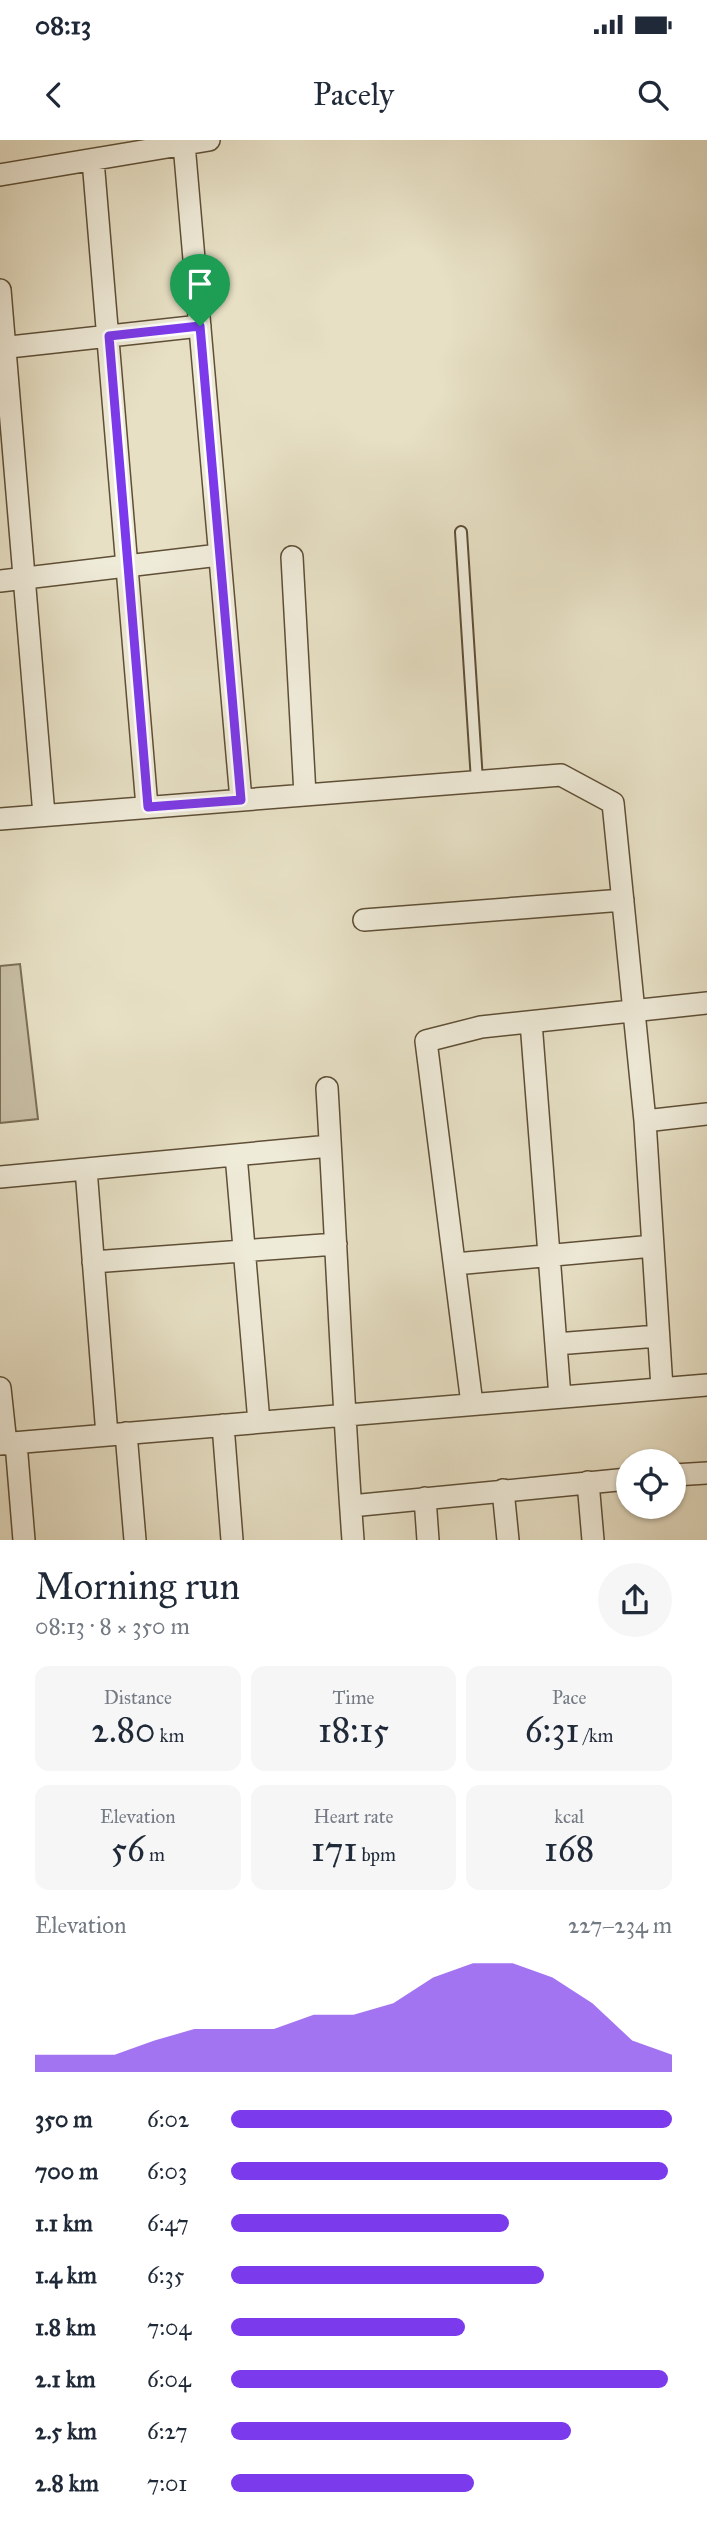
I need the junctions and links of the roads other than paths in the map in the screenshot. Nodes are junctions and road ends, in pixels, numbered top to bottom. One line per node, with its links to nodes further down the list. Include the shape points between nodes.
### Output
1 (209, 140): 2 (street)
2 (184, 144): 3 (street); 6 (street)
3 (99, 153): 4 (street); 7 (street)
4 (0, 176)
5 (0, 290): 8 (street)
6 (200, 326): 7 (street); 10 (street)
7 (109, 336): 8 (street); 12 (street)
8 (2, 348): 13 (street)
9 (461, 532): 15 (lane)
10 (219, 555): 12 (street); 17 (street)
11 (292, 557): 16 (street)
12 (127, 566): 13 (street); 18 (street)
13 (24, 578): 14 (street); 19 (street)
14 (0, 581)
15 (477, 781): 16 (street); 21 (street, via 561,775 613,803)
16 (305, 795): 17 (street)
17 (241, 800): 18 (street)
18 (148, 807): 19 (street)
19 (44, 815): 20 (street)
20 (0, 819)
21 (623, 900): 22 (street); 24 (street)
22 (364, 920)
23 (707, 1003): 24 (street)
24 (634, 1011): 25 (street); 28 (street)
25 (531, 1022): 36 (street); 38 (street, via 481,1027 426,1041)
26 (327, 1087): 29 (street)
27 (707, 1114): 28 (street)
28 (645, 1121): 34 (street)
29 (330, 1146): 30 (street); 33 (street)
30 (236, 1155): 31 (street); 35 (street)
31 (86, 1169): 32 (street); 37 (street)
32 (0, 1177)
33 (336, 1244): 35 (street); 46 (street)
34 (653, 1245): 36 (street); 39 (street)
35 (246, 1250): 37 (street); 47 (street)
36 (549, 1255): 38 (street); 40 (street)
37 (93, 1262): 49 (street)
38 (455, 1264): 45 (street)
39 (658, 1336): 40 (street); 43 (street)
40 (556, 1343): 44 (street)
41 (707, 1385): 43 (street)
42 (0, 1388): 50 (street)
43 (662, 1388): 44 (street)
44 (560, 1397): 45 (street)
45 (472, 1404): 46 (street)
46 (344, 1415): 47 (street); 57 (street)
47 (259, 1422): 48 (street)
48 (223, 1425): 49 (street); 60 (street)
49 (116, 1434): 50 (street); 59 (street)
50 (7, 1443): 58 (street)
51 (707, 1473): 52 (street)
52 (686, 1474)
53 (616, 1480): 54 (street)
54 (588, 1482): 55 (street); 64 (street)
55 (503, 1490): 56 (street); 63 (street)
56 (425, 1498): 57 (street); 62 (street)
57 (351, 1506): 61 (street)
58 (24, 1540)
59 (135, 1540)
60 (232, 1540)
61 (353, 1540)
62 (428, 1540)
63 (508, 1540)
64 (593, 1540)

